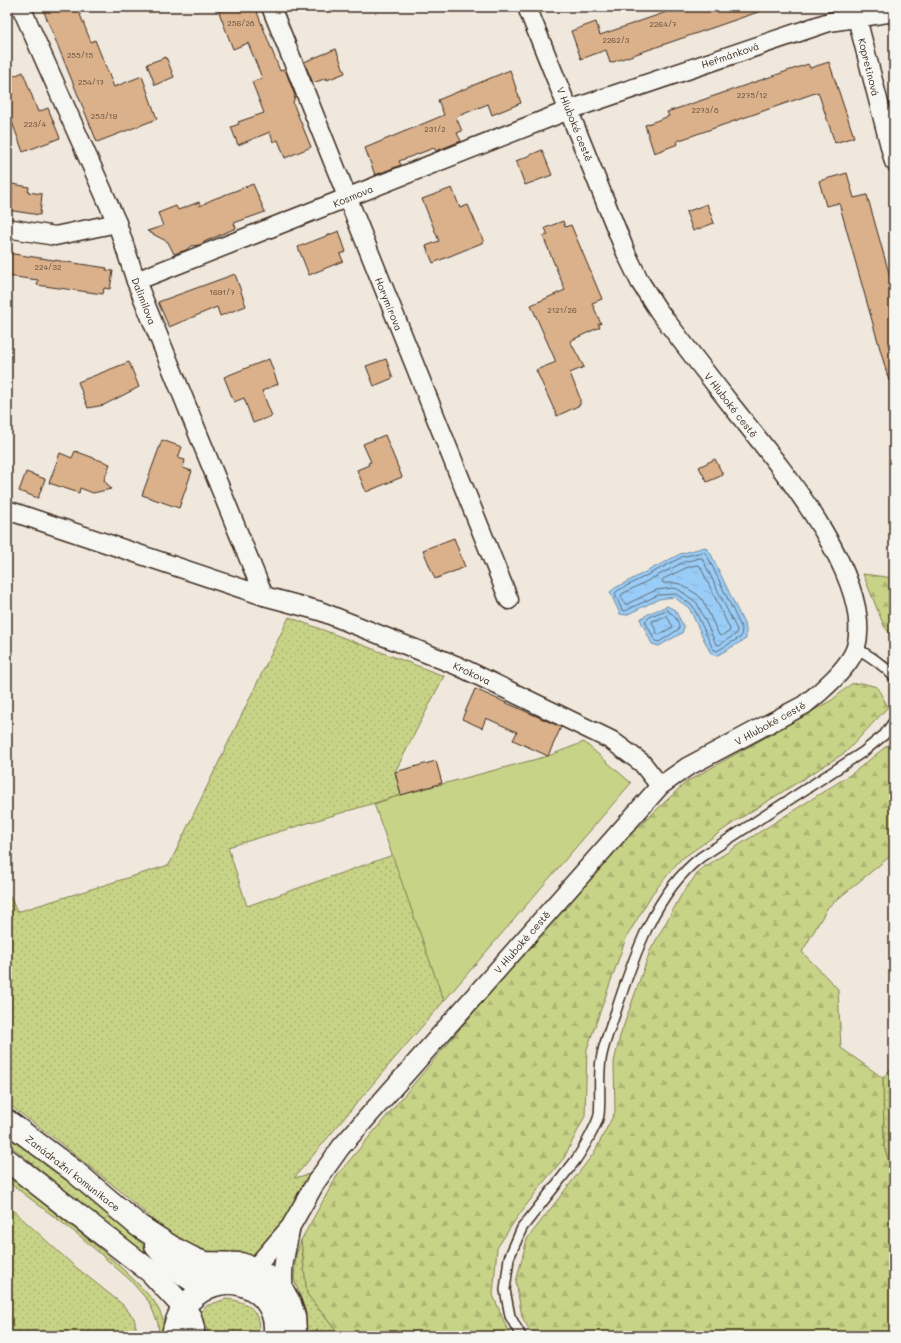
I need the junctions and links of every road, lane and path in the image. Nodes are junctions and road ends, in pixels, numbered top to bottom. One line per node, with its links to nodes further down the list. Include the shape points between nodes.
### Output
1 (21, 7): 9 (street, Dalimilova)
2 (271, 7): 8 (street, Horymírova)
3 (527, 7): 6 (street, V Hluboké cestě)
4 (856, 12): 5 (street, Heřmánková); 6 (street, Heřmánková); 7 (street, Kopretinová)
5 (894, 12)
6 (569, 110): 8 (street, Kosmova); 15 (street, V Hluboké cestě, via 640,282 658,310 802,497 836,553 857,616)
7 (894, 162)
8 (347, 198): 11 (street, Kosmova); 14 (street, Horymírova)
9 (117, 223): 10 (street, via 55,236); 11 (street, Dalimilova)
10 (7, 228)
11 (136, 281): 13 (street, Dalimilova)
12 (7, 511): 13 (street, Krokova)
13 (264, 596): 18 (street, Krokova, via 320,611 458,666 611,740 642,763)
14 (509, 600)
15 (856, 648): 16 (lane, via 878,661); 18 (street, V Hluboké cestě, via 837,675 814,698 687,767)
16 (894, 677)
17 (894, 721): 30 (lane, via 884,735 863,752 701,857 688,867 671,887 647,929 626,978 601,1060 599,1116 575,1161 522,1228 509,1258 505,1290 510,1316)
18 (660, 786): 22 (street, V Hluboké cestě, via 341,1147 316,1182)
19 (7, 1121): 21 (main road, Zanádražní komunikace, via 74,1171)
20 (7, 1160): 26 (main road, via 151,1272)
21 (139, 1226): 23 (main road, Zanádražní komunikace, via 194,1259 205,1263 241,1264); 24 (main road, Zanádražní komunikace, via 188,1278 203,1284)
22 (291, 1226): 23 (street, V Hluboké cestě); 25 (street, V Hluboké cestě, via 284,1258)
23 (253, 1268): 24 (street, V Hluboké cestě); 25 (main road, Zanádražní komunikace, via 270,1278)
24 (226, 1283): 26 (main road, via 201,1291 192,1298); 28 (main road, Zanádražní komunikace, via 245,1285 262,1296 270,1306 274,1319)
25 (284, 1293): 29 (main road, Zanádražní komunikace, via 294,1316)
26 (177, 1322): 27 (main road, via 192,1322)
27 (193, 1336)
28 (274, 1336)
29 (294, 1336)
30 (521, 1336)

